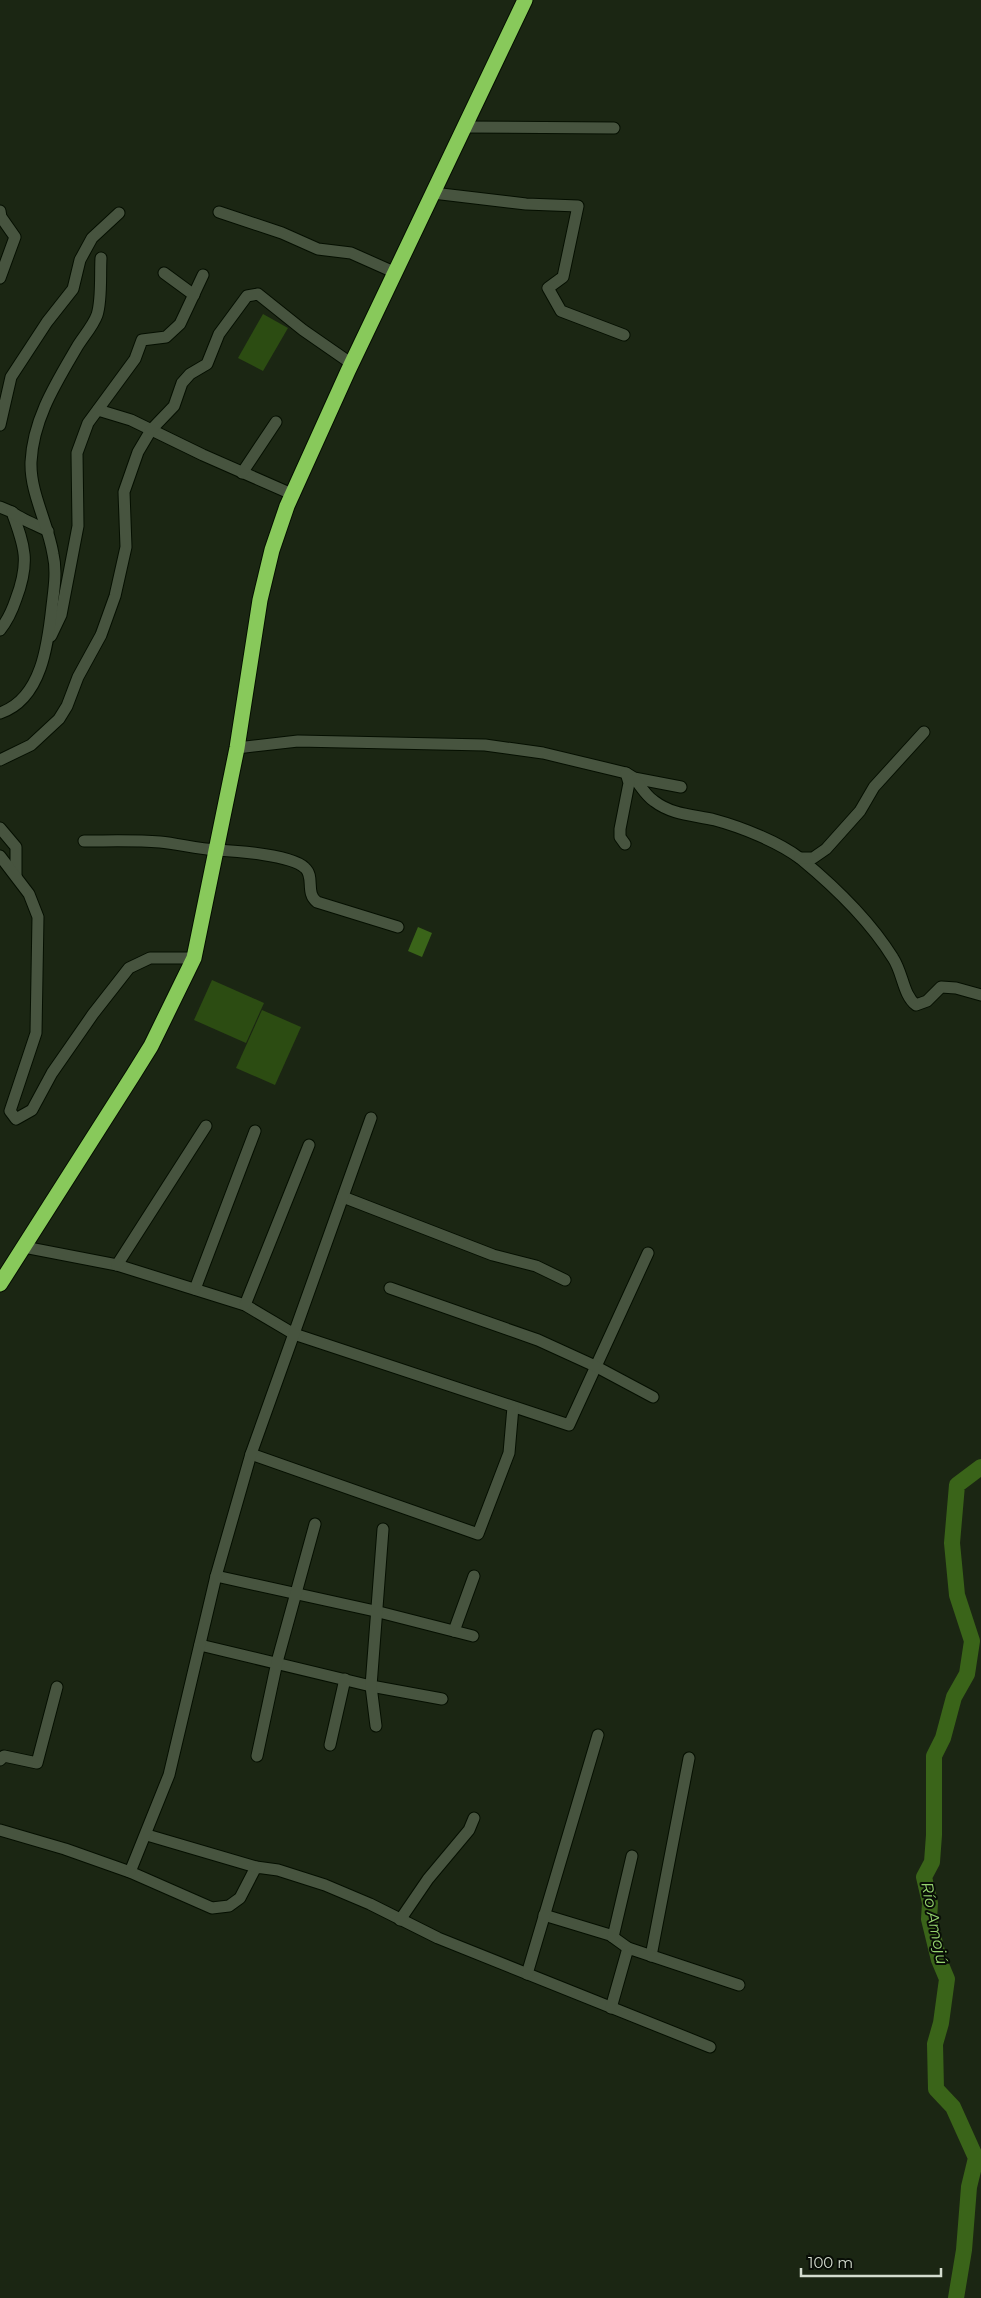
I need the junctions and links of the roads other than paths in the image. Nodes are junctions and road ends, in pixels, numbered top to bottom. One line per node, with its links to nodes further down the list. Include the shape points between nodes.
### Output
1 (525, 0): 2 (highway)
2 (464, 127): 3 (street); 4 (highway)
3 (614, 128)
4 (433, 192): 10 (highway); 14 (street, via 526,204 578,206 563,277 548,288 561,311)
5 (0, 211): 12 (street, via 15,237)
6 (219, 212): 10 (street, via 282,233 318,250 351,253)
7 (119, 213): 18 (street, via 92,238 80,260 73,289 11,377)
8 (101, 258): 24 (street, via 97,314 38,421 31,461 32,477)
9 (164, 273): 13 (street)
10 (396, 273): 15 (highway)
11 (203, 275): 13 (street)
12 (0, 278)
13 (194, 295): 16 (street, via 180,324 166,337 142,340 136,359)
14 (624, 335)
15 (352, 364): 19 (street, via 262,296 254,294 248,296 219,334 207,364 182,383 174,406); 21 (highway)
16 (98, 410): 19 (street); 26 (street, via 88,423 77,453 78,526 61,615)
17 (276, 422): 20 (street)
18 (0, 425)
19 (150, 430): 20 (street); 30 (street, via 138,452 124,492 126,547 115,596 100,635 59,719 32,745)
20 (242, 474): 21 (street)
21 (294, 494): 29 (highway, via 272,550 260,600)
22 (0, 506): 23 (street)
23 (12, 512): 24 (street, via 16,517); 25 (street, via 23,541 25,575 8,621)
24 (48, 531): 26 (street, via 55,572)
25 (0, 630)
26 (48, 644): 27 (street, via 25,695)
27 (0, 713)
28 (924, 732): 38 (street, via 874,787 860,811 826,849 813,858)
29 (237, 748): 31 (street, via 298,741 485,745 542,753); 36 (highway)
30 (0, 760)
31 (630, 776): 32 (street); 35 (street, via 620,829 620,836); 38 (street, via 652,800 665,808 716,820 776,843)
32 (681, 787)
33 (0, 828): 39 (street, via 16,847)
34 (84, 841): 36 (street, via 160,842)
35 (626, 844)
36 (216, 850): 40 (street, via 239,850 300,864 308,871 310,894 315,901); 41 (highway)
37 (0, 856): 39 (street)
38 (800, 858): 42 (street, via 844,898 884,945 902,975 908,999 916,1004 927,1001 942,987)
39 (16, 876): 41 (street, via 29,894 38,917 36,1033 10,1111 16,1119 32,1110 52,1073 129,968 150,958)
40 (398, 927)
41 (194, 958): 48 (highway, via 138,1068)
42 (981, 995)
43 (371, 1118): 47 (street)
44 (206, 1126): 50 (street)
45 (255, 1131): 54 (street)
46 (309, 1145): 55 (street)
47 (343, 1197): 51 (street, via 493,1255 536,1266); 56 (street)
48 (24, 1247): 50 (street); 52 (highway)
49 (648, 1253): 57 (street)
50 (117, 1265): 54 (street)
51 (565, 1280)
52 (0, 1284)
53 (390, 1288): 57 (street, via 538,1340)
54 (195, 1289): 55 (street)
55 (245, 1304): 56 (street)
56 (294, 1334): 59 (street); 60 (street)
57 (595, 1366): 58 (street); 59 (street, via 569,1425)
58 (653, 1397)
59 (513, 1407): 60 (street, via 509,1453 478,1534)
60 (251, 1454): 63 (street)
61 (315, 1524): 65 (street)
62 (383, 1530): 66 (street)
63 (216, 1576): 65 (street); 69 (street)
64 (474, 1576): 67 (street)
65 (295, 1594): 66 (street); 70 (street)
66 (375, 1611): 67 (street); 72 (street)
67 (454, 1630): 68 (street)
68 (473, 1636)
69 (200, 1645): 70 (street); 83 (street, via 170,1775)
70 (277, 1662): 71 (street); 78 (street)
71 (345, 1679): 72 (street); 77 (street)
72 (371, 1686): 74 (street); 75 (street)
73 (57, 1687): 80 (street, via 37,1763 4,1756)
74 (442, 1699)
75 (376, 1726)
76 (598, 1735): 87 (street)
77 (330, 1745)
78 (257, 1756)
79 (689, 1758): 91 (street)
80 (0, 1760)
81 (474, 1818): 88 (street, via 470,1830 428,1879)
82 (0, 1830): 86 (street)
83 (147, 1835): 85 (street); 86 (street)
84 (632, 1856): 89 (street)
85 (256, 1867): 86 (street, via 240,1898 229,1906 212,1908); 88 (street, via 278,1870 325,1885)
86 (130, 1872)
87 (544, 1915): 89 (street); 92 (street)
88 (400, 1920): 92 (street)
89 (613, 1937): 90 (street)
90 (628, 1948): 91 (street); 94 (street)
91 (651, 1956): 93 (street)
92 (527, 1974): 94 (street)
93 (739, 1985)
94 (611, 2008): 95 (street)
95 (710, 2047)

